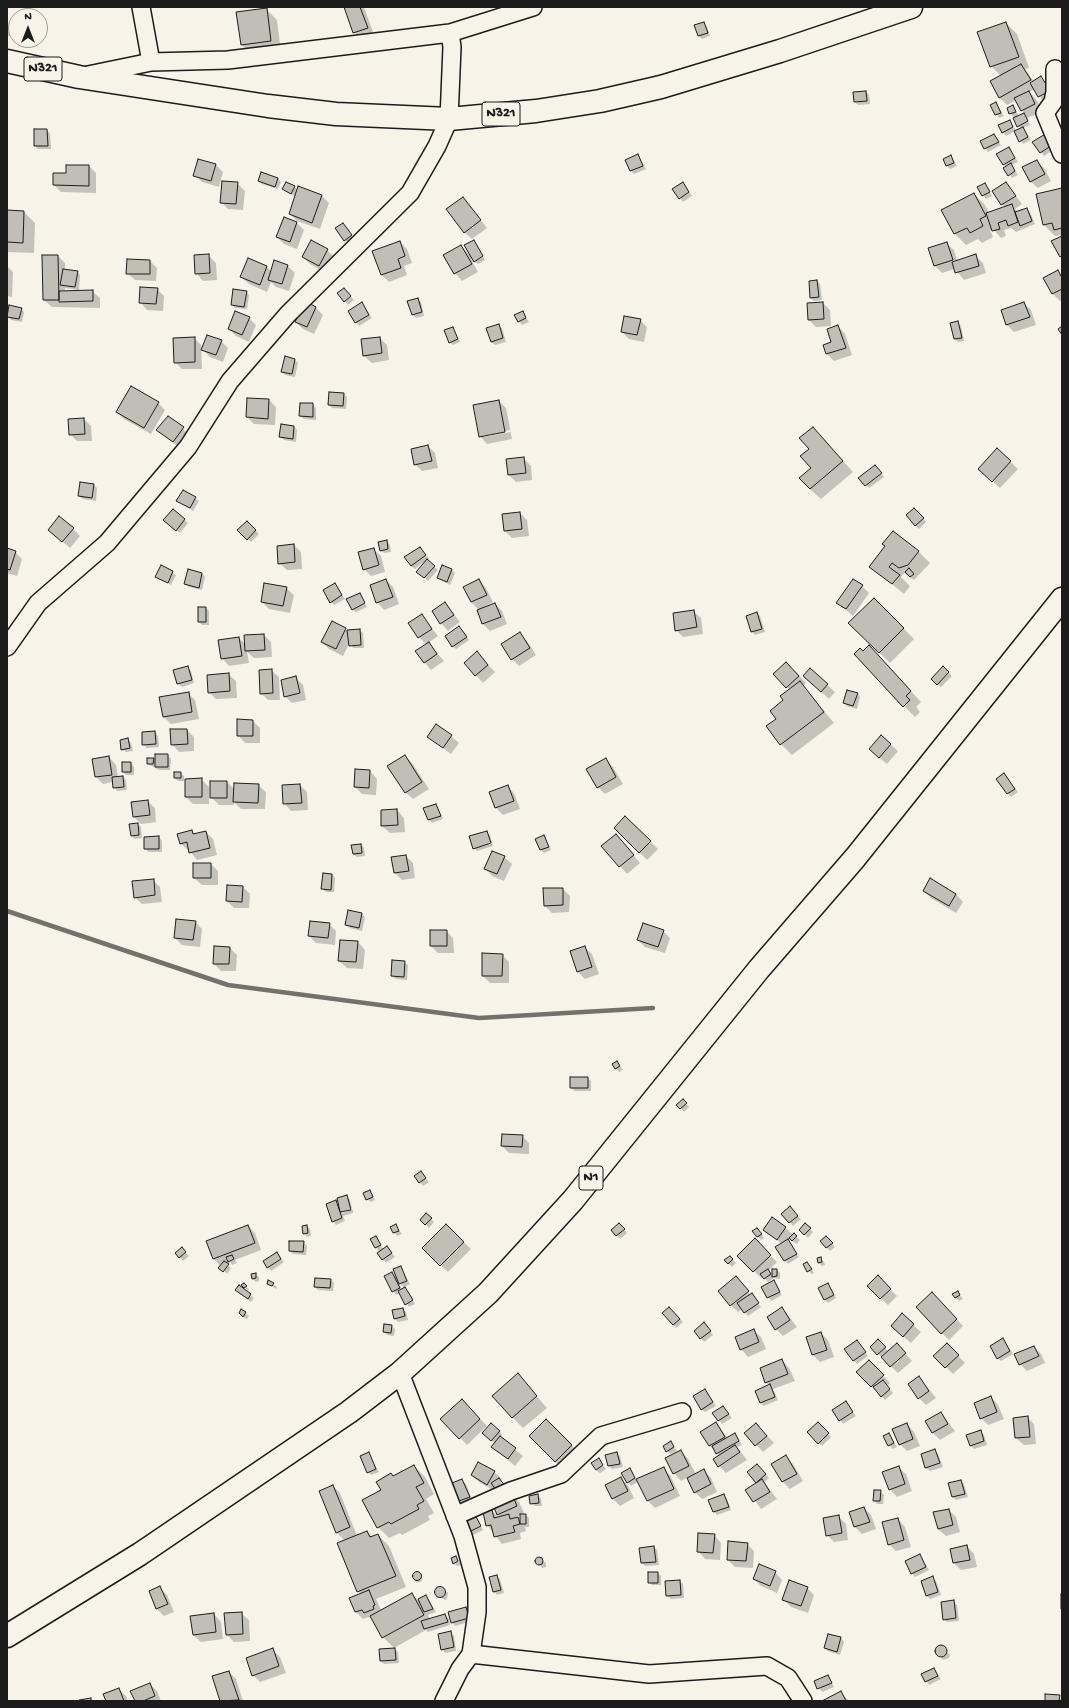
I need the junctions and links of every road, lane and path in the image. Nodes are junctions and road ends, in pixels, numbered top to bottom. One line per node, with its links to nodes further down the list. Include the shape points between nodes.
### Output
1 (141, 7): 6 (street)
2 (533, 7): 4 (street, N321)
3 (911, 7): 9 (main road, N321, via 661,87 600,101 536,111)
4 (450, 33): 6 (street, N321, via 228,60); 9 (street, via 452,47)
5 (7, 62): 8 (main road, N321)
6 (152, 62): 8 (street, N321)
7 (1054, 69): 10 (street, via 1053,102 1045,113)
8 (79, 77): 9 (main road, N321, via 329,113)
9 (449, 119): 12 (street, via 410,193 288,314 230,381 188,447 118,531 38,603)
10 (1062, 154)
11 (1062, 599): 13 (main road, N1, via 860,852 759,969 573,1200 488,1293)
12 (7, 647)
13 (400, 1373): 15 (street); 16 (main road, N1, via 349,1412 140,1554)
14 (682, 1412): 15 (street, via 601,1436 561,1474 511,1491)
15 (455, 1516): 17 (street, via 477,1587 477,1612)
16 (7, 1636)
17 (471, 1654): 18 (street, via 460,1669); 19 (street, via 649,1674 767,1666 788,1678)
18 (444, 1701)
19 (803, 1701)

